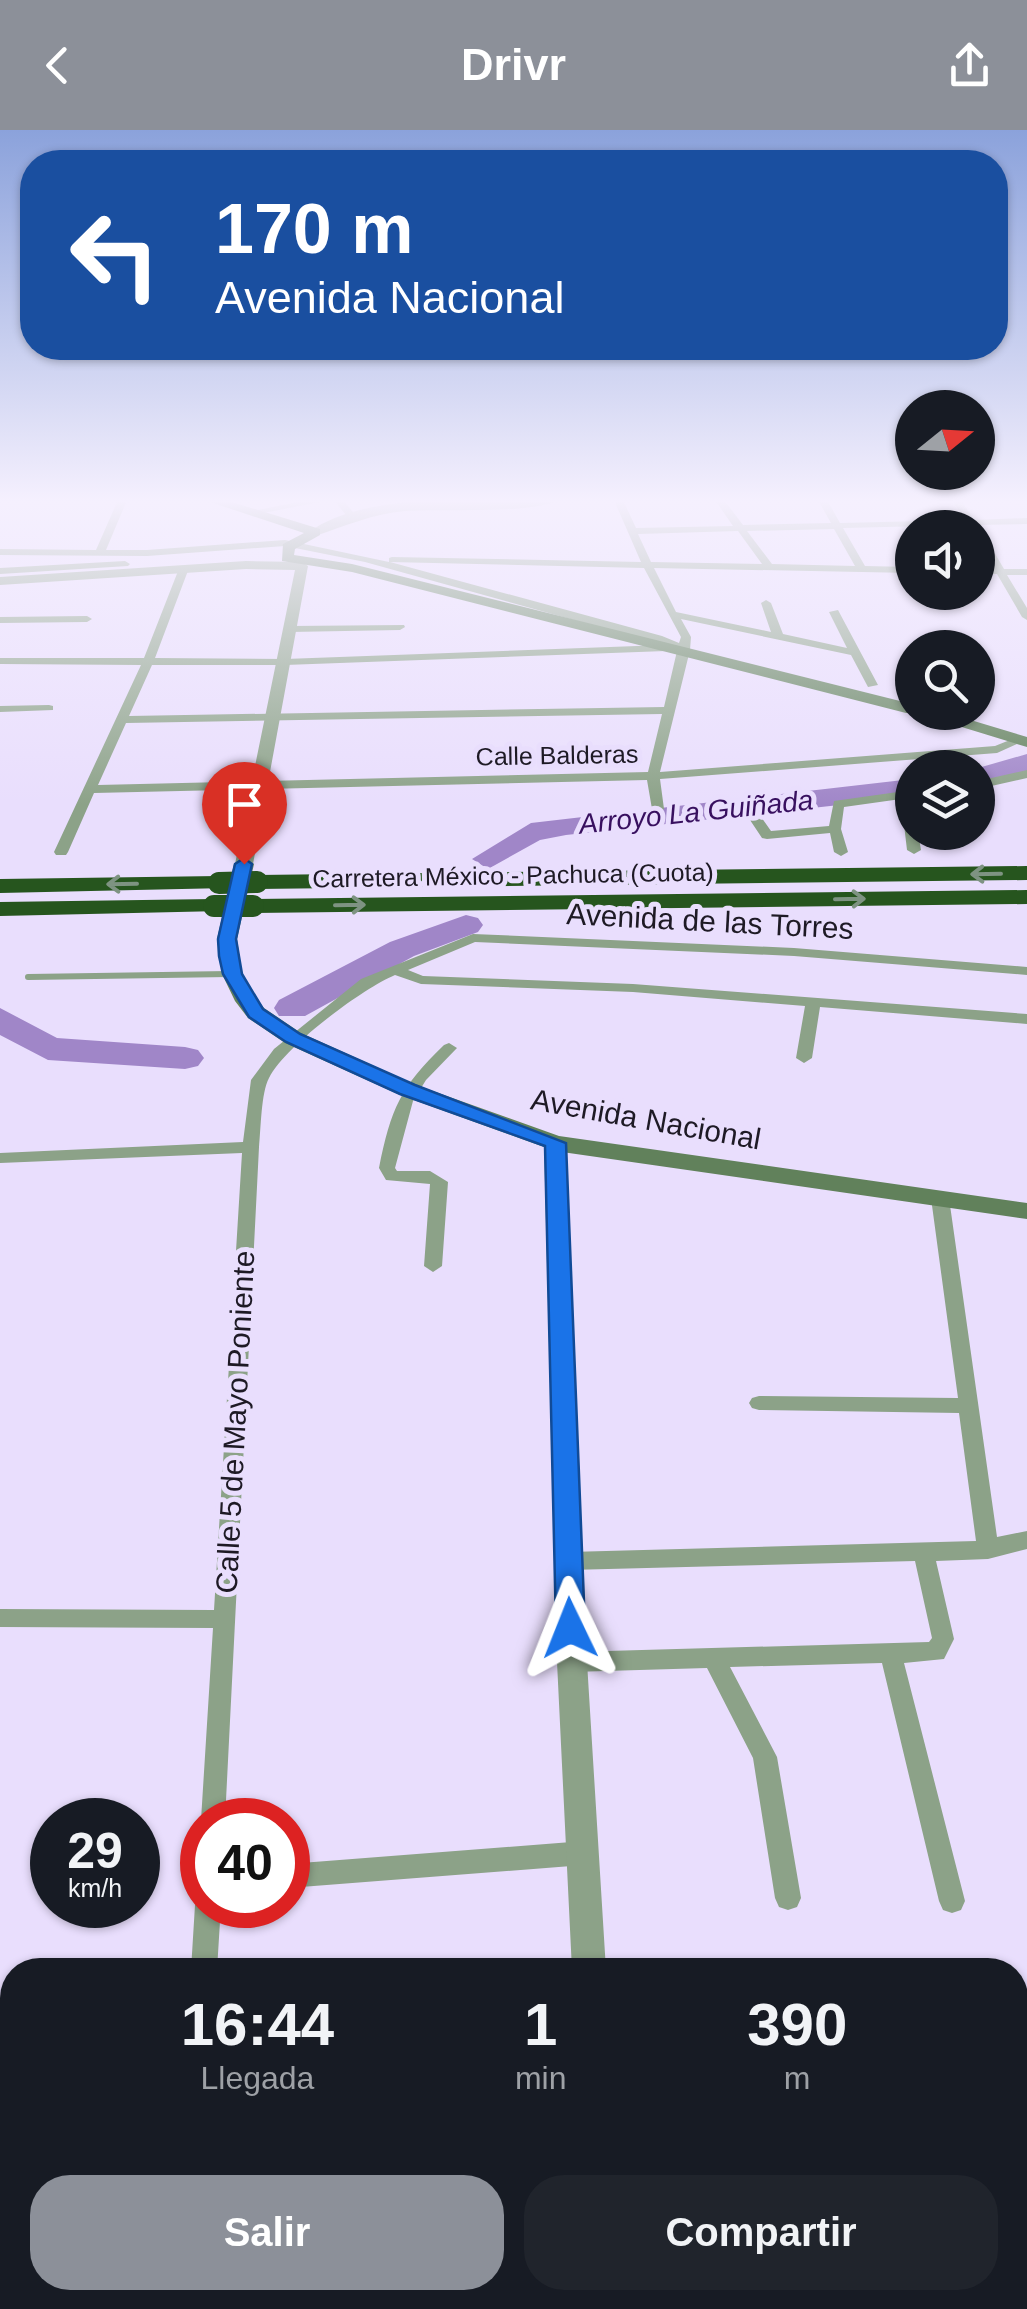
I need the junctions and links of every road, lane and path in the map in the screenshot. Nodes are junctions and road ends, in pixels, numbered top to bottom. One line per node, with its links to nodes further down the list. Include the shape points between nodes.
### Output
1 (171, 602): 18 (street)
2 (295, 602): 12 (street)
3 (484, 602): 14 (main road)
4 (524, 602): 15 (street)
5 (666, 602): 8 (street)
6 (766, 603): 13 (street)
7 (834, 612): 16 (street)
8 (672, 614): 13 (street); 15 (street, via 686,637)
9 (87, 619): 10 (street)
10 (0, 620)
11 (400, 627): 12 (street)
12 (290, 629): 19 (street)
13 (778, 636): 16 (street)
14 (666, 648): 15 (main road); 19 (street)
15 (685, 650): 21 (main road); 24 (street)
16 (852, 652): 20 (street)
17 (0, 661): 18 (street)
18 (148, 662): 19 (street); 26 (street)
19 (285, 662): 25 (street)
20 (872, 686)
21 (895, 705)
22 (49, 708): 23 (street)
23 (0, 710)
24 (670, 710): 25 (street); 30 (street)
25 (273, 717): 26 (street); 32 (street)
26 (121, 720): 33 (street)
27 (985, 730): 28 (main road)
28 (1023, 741): 30 (street, Calle Balderas, via 924,756)
29 (1027, 774): 31 (street)
30 (652, 776): 32 (street, Calle Balderas); 35 (street)
31 (995, 781)
32 (260, 784): 33 (street, Calle Balderas); 41 (street)
33 (92, 789): 38 (street)
34 (895, 797): 37 (street, via 838,804)
35 (658, 809)
36 (754, 817): 37 (street, via 765,834)
37 (835, 829): 39 (street)
38 (60, 852)
39 (840, 852)
40 (1027, 873): 41 (highway, Carretera México - Pachuca (Cuota), one-way to 41)
41 (251, 884): 43 (highway, Carretera México - Pachuca (Cuota), bridge); 44 (highway, Carretera México - Pachuca (Cuota), one-way to 44); 48 (main road, via 227,939)
42 (0, 886): 43 (highway, Carretera México - Pachuca (Cuota), one-way to 42)
43 (217, 894): 45 (highway, Carretera México - Pachuca (Cuota))
44 (1027, 897)
45 (0, 909)
46 (397, 970): 47 (street, Avenida de las Torres, via 488,936); 50 (street, via 421,980); 52 (street, Avenida de las Torres, via 366,982)
47 (1027, 971)
48 (232, 974): 49 (lane); 52 (main road, Avenida Nacional, via 256,1013)
49 (28, 977)
50 (814, 1003): 51 (street); 54 (street)
51 (1027, 1019)
52 (293, 1038): 55 (main road, Avenida Nacional); 57 (street, Calle 5 de Mayo Poniente, via 259,1080)
53 (448, 1048): 55 (street)
54 (804, 1058)
55 (408, 1090): 56 (main road, Avenida Nacional); 61 (street, via 387,1168 396,1177 440,1182)
56 (555, 1143): 59 (main road, Avenida Nacional); 67 (street)
57 (252, 1148): 58 (street); 69 (street, Calle 5 de Mayo Poniente)
58 (0, 1158)
59 (940, 1198): 60 (main road, Avenida Nacional); 63 (street)
60 (1027, 1211)
61 (433, 1266)
62 (760, 1403): 63 (street)
63 (969, 1406): 65 (street)
64 (1027, 1540): 65 (street)
65 (988, 1550): 66 (street)
66 (923, 1551): 67 (street); 70 (street, via 943,1646)
67 (568, 1561): 72 (street)
68 (0, 1618): 69 (street)
69 (224, 1618): 73 (street, Calle 5 de Mayo Poniente)
70 (891, 1654): 71 (street); 77 (street)
71 (713, 1657): 72 (street); 76 (street, via 765,1757)
72 (572, 1662): 74 (street)
73 (213, 1798)
74 (584, 1853): 75 (street); 80 (street)
75 (310, 1874)
76 (788, 1898)
77 (952, 1901)
78 (207, 1928): 79 (street)
79 (205, 1958)
80 (589, 1958)

